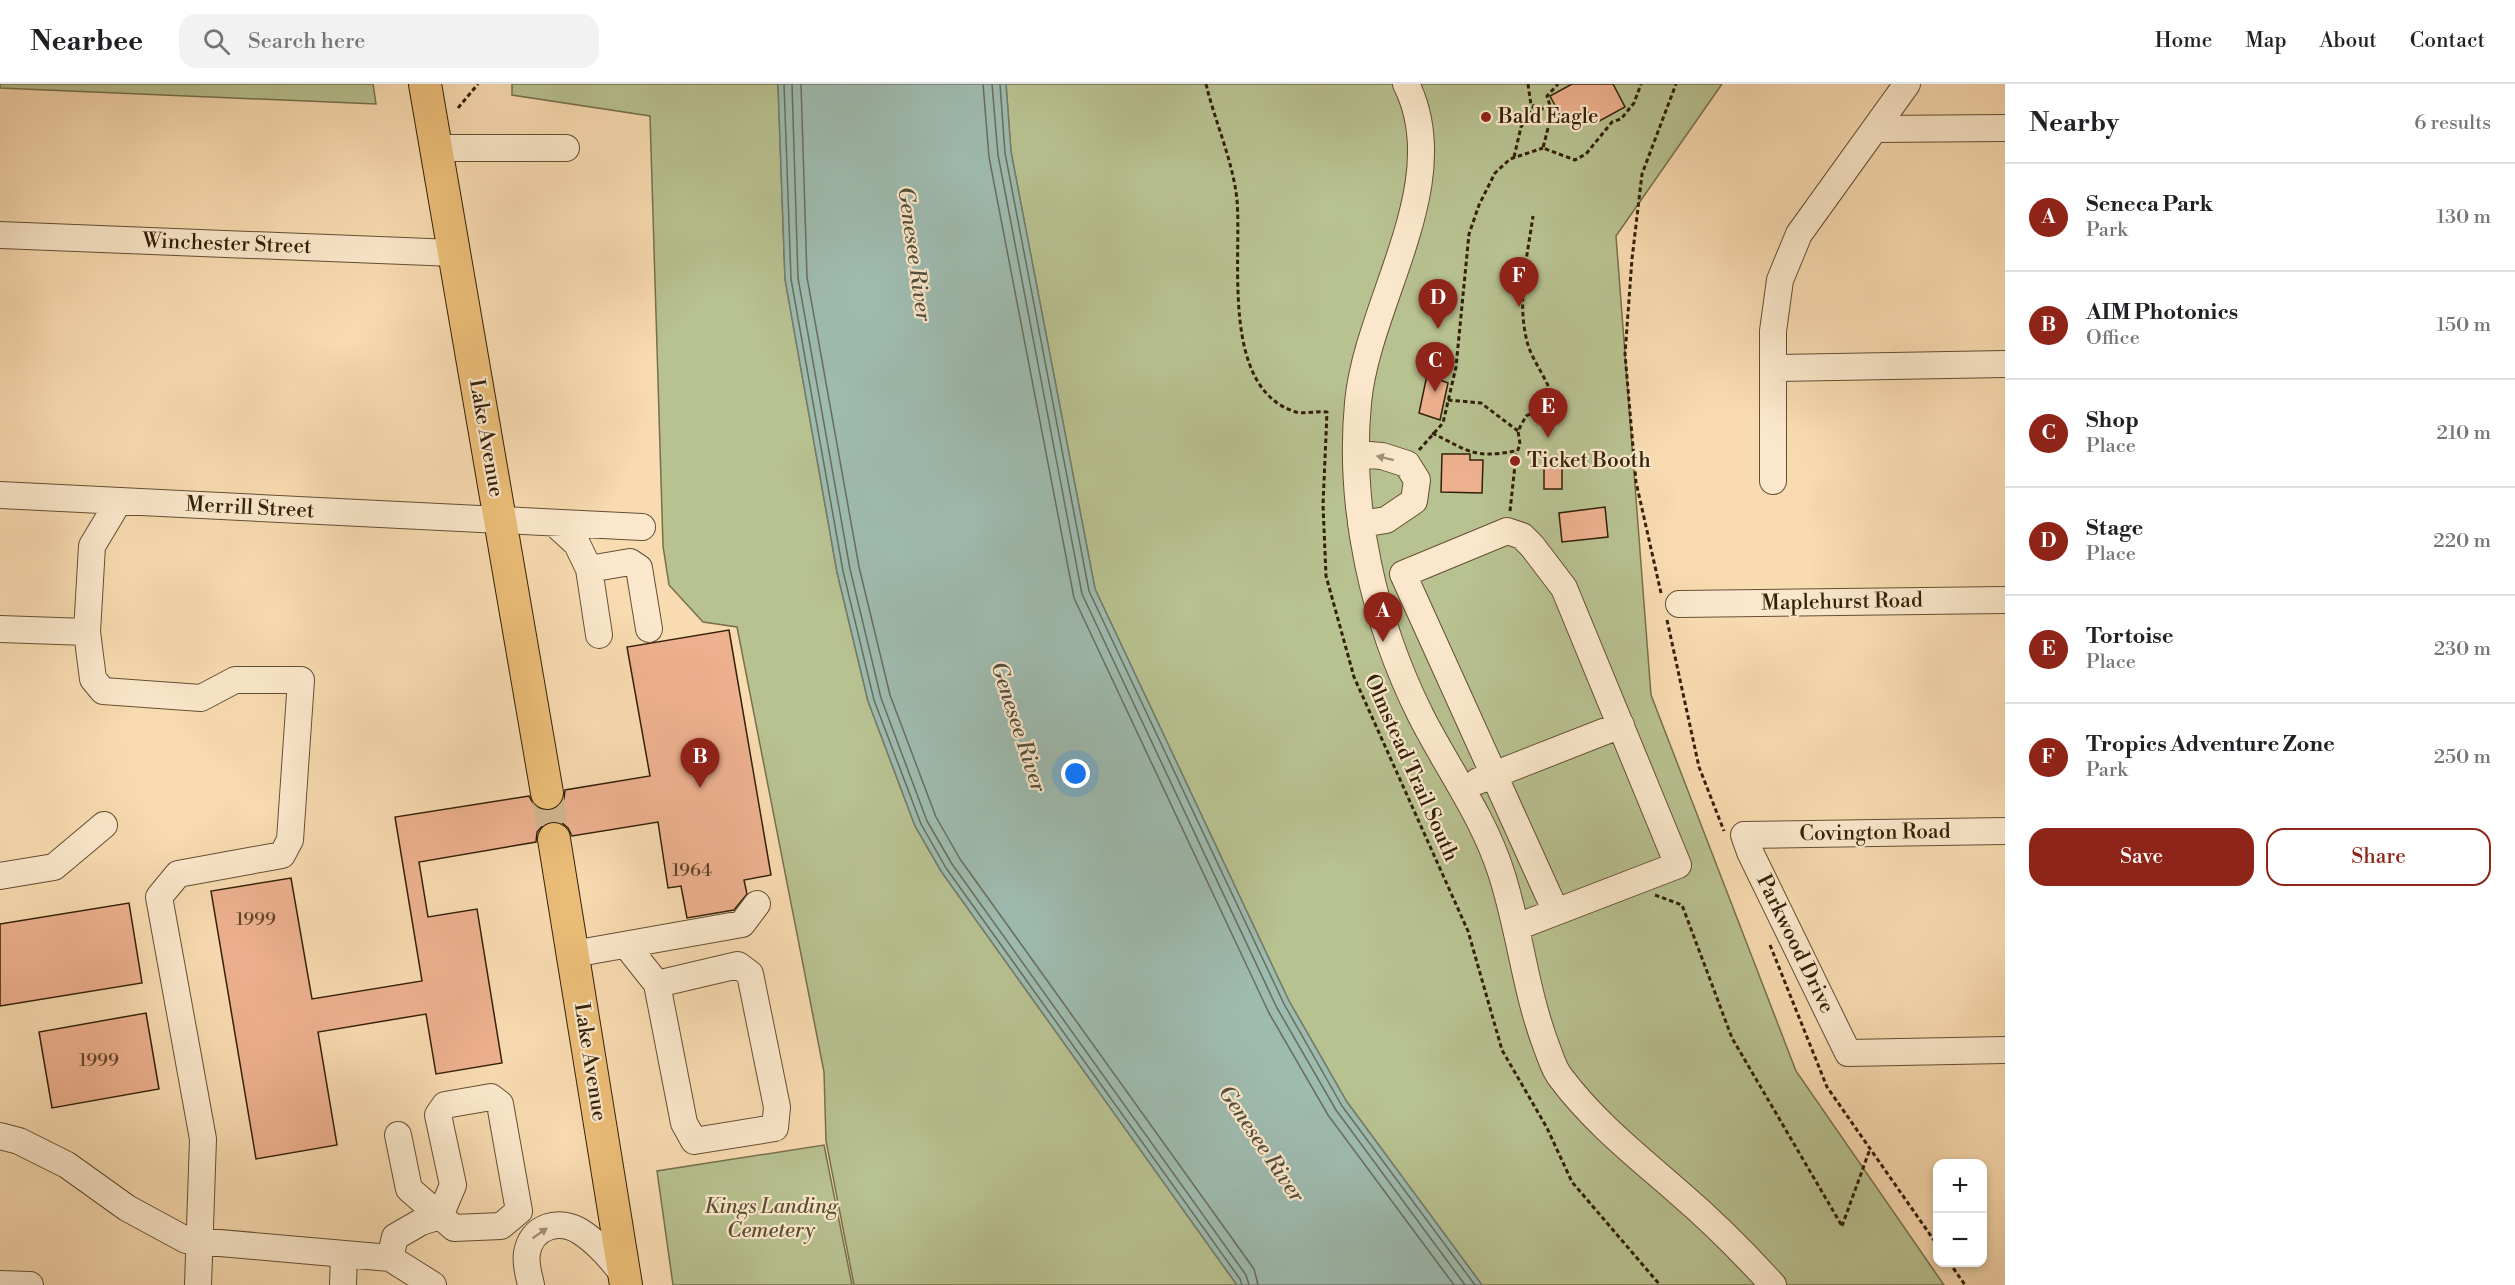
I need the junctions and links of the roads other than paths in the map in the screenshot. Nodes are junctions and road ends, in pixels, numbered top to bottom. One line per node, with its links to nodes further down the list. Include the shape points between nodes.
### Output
1 (425, 84): 6 (main road, Lake Avenue)
2 (1406, 84): 12 (street, via 1418,114 1420,132 1417,190 1365,364 1358,402)
3 (1907, 84): 5 (street)
4 (2005, 128): 5 (street)
5 (1875, 129): 11 (street, via 1812,213 1790,252 1777,297)
6 (436, 148): 7 (street); 9 (main road, Lake Avenue)
7 (566, 148)
8 (0, 235): 9 (street, Winchester Street)
9 (454, 253): 16 (main road, Lake Avenue)
10 (2005, 364): 11 (street)
11 (1773, 368): 13 (street)
12 (1356, 454): 18 (street); 18 (street, one-way to 12, via 1386,520 1414,501 1417,480 1407,464 1382,456)
13 (1773, 481)
14 (0, 495): 15 (street, Merrill Street)
15 (119, 501): 16 (street, Merrill Street); 27 (street, via 92,546)
16 (500, 520): 17 (street, Merrill Street); 32 (main road, Lake Avenue)
17 (554, 523): 19 (street, Merrill Street); 20 (street, via 577,544)
18 (1361, 524): 22 (street)
19 (642, 527)
20 (589, 569): 26 (street, via 630,562 639,568); 28 (street)
21 (1403, 574): 22 (street); 29 (street, via 1508,531 1522,536 1564,588); 30 (street)
22 (1373, 579): 31 (street, via 1386,638 1421,717)
23 (2005, 600): 24 (street, Maplehurst Road)
24 (1669, 604)
25 (0, 629): 27 (street)
26 (649, 629)
27 (87, 632): 48 (street, via 93,679 103,692 201,698 235,680 301,680 290,840 282,855 178,874 159,897 203,1139)
28 (599, 635)
29 (1621, 725): 30 (street); 39 (street, via 1678,865)
30 (1494, 774): 31 (street); 39 (street)
31 (1462, 787): 40 (street, via 1500,868)
32 (547, 793)
33 (104, 825): 37 (street, via 54,867)
34 (2005, 831): 35 (street, Covington Road)
35 (1744, 835): 44 (street, Parkwood Drive, via 1848,1053)
36 (554, 839): 42 (main road, Lake Avenue)
37 (0, 876)
38 (757, 904): 41 (street, via 742,924)
39 (1556, 912): 40 (street)
40 (1517, 927): 58 (street, via 1539,1026 1558,1075 1607,1131 1679,1193)
41 (626, 945): 42 (street); 43 (street)
42 (573, 954): 51 (main road, Lake Avenue)
43 (657, 984): 43 (street, via 684,1123 694,1141 775,1128 777,1107 750,974 738,965)
44 (2005, 1050)
45 (398, 1135): 47 (street, via 409,1189)
46 (0, 1136): 48 (street, via 68,1165 127,1208 186,1240)
47 (440, 1216): 47 (street, via 454,1228 501,1226 519,1211 500,1104 491,1097 445,1105 438,1115 453,1185); 50 (street, via 395,1237)
48 (200, 1241): 49 (street); 54 (street)
49 (344, 1254): 50 (street); 55 (street)
50 (390, 1258): 56 (street)
51 (625, 1280): 57 (street, one-way to 51, via 526,1267 532,1238 550,1226 562,1225 581,1232 600,1246)
52 (0, 1284): 53 (street)
53 (30, 1285)
54 (198, 1285)
55 (343, 1285)
56 (433, 1285)
57 (531, 1285)
58 (1773, 1285)

